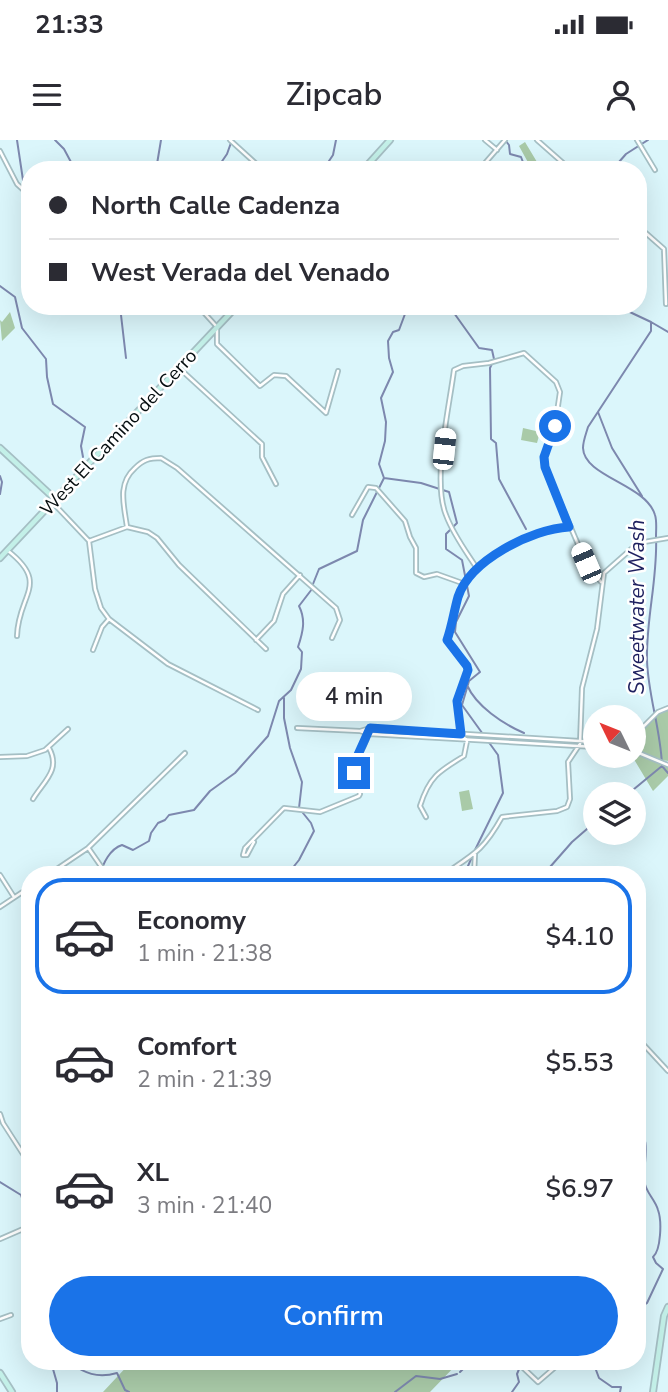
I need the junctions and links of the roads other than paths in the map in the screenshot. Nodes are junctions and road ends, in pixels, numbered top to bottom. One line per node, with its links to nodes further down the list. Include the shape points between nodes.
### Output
1 (230, 140): 9 (street)
2 (390, 140): 10 (street)
3 (485, 140): 7 (street)
4 (505, 140): 7 (street)
5 (537, 140): 12 (street)
6 (637, 140): 13 (street)
7 (497, 150): 11 (street)
8 (0, 152): 14 (street)
9 (253, 161)
10 (371, 161)
11 (487, 161)
12 (562, 161)
13 (655, 170)
14 (21, 187)
15 (647, 235): 16 (street, via 664,249)
16 (666, 304)
17 (206, 315): 19 (street)
18 (228, 315): 19 (street, West El Camino del Cerro)
19 (217, 327): 20 (street, West El Camino del Cerro); 21 (street, via 217,344 260,386 274,375 286,376 324,413)
20 (179, 368): 23 (street, via 262,444 262,457); 24 (street, West El Camino del Cerro)
21 (338, 371)
22 (0, 448): 24 (street)
23 (276, 484)
24 (53, 501): 29 (street); 30 (street, West El Camino del Cerro)
25 (352, 515): 35 (street, via 368,487 376,488 405,521 416,548 416,573 424,577 438,574)
26 (127, 527): 29 (street); 33 (street, via 122,492 128,474 143,461 161,458); 39 (street, via 157,538)
27 (569, 527): 32 (street, via 533,533); 32 (street, via 544,457 561,392 556,382 524,353 463,366 454,370 439,485 445,514); 34 (street)
28 (668, 538): 34 (street, via 638,543 604,573)
29 (89, 541): 36 (street, via 95,589)
30 (7, 550): 31 (street, West El Camino del Cerro); 37 (street, via 28,570 30,579)
31 (0, 558)
32 (476, 567): 35 (street)
33 (300, 575): 38 (street, via 336,608 340,620); 39 (street, via 283,594 274,621)
34 (601, 582): 52 (street, via 597,629 582,688)
35 (465, 584): 50 (street, via 447,640 468,670 457,701)
36 (109, 619): 41 (street); 43 (street, via 168,664)
37 (17, 636)
38 (332, 638)
39 (257, 640): 40 (street)
40 (266, 649)
41 (93, 650)
42 (668, 708): 44 (street)
43 (258, 710)
44 (646, 724)
45 (297, 728): 48 (street)
46 (370, 728): 48 (street); 49 (street); 50 (street)
47 (68, 729): 56 (street)
48 (360, 731): 49 (street)
49 (369, 734): 51 (street); 63 (street, via 356,759 359,796 320,813 279,810)
50 (461, 734): 51 (street); 52 (street)
51 (467, 741): 54 (street); 62 (street, via 464,756 430,780 420,806)
52 (580, 741): 53 (street); 54 (street)
53 (583, 741)
54 (577, 746): 55 (street); 65 (street, via 568,762 567,807 502,817)
55 (583, 746)
56 (49, 748): 59 (street, via 27,756); 61 (street, via 53,769)
57 (186, 753): 64 (street)
58 (646, 756): 60 (street)
59 (0, 757)
60 (668, 765)
61 (33, 799)
62 (426, 817)
63 (254, 842)
64 (88, 848): 66 (street); 67 (street)
65 (475, 854): 68 (street); 69 (street)
66 (61, 866)
67 (101, 866)
68 (457, 866)
69 (474, 866)
70 (0, 876): 72 (street)
71 (21, 893): 72 (street)
72 (14, 897): 73 (street)
73 (0, 907)
74 (646, 1050): 75 (street)
75 (668, 1070)
76 (0, 1114): 77 (street)
77 (21, 1151)
78 (21, 1230): 79 (street)
79 (0, 1239)
80 (668, 1307): 87 (street)
81 (11, 1315): 82 (street)
82 (0, 1319)
83 (525, 1370): 84 (street, via 541,1382)
84 (553, 1370)
85 (0, 1373): 86 (street)
86 (12, 1392)
87 (653, 1392)

